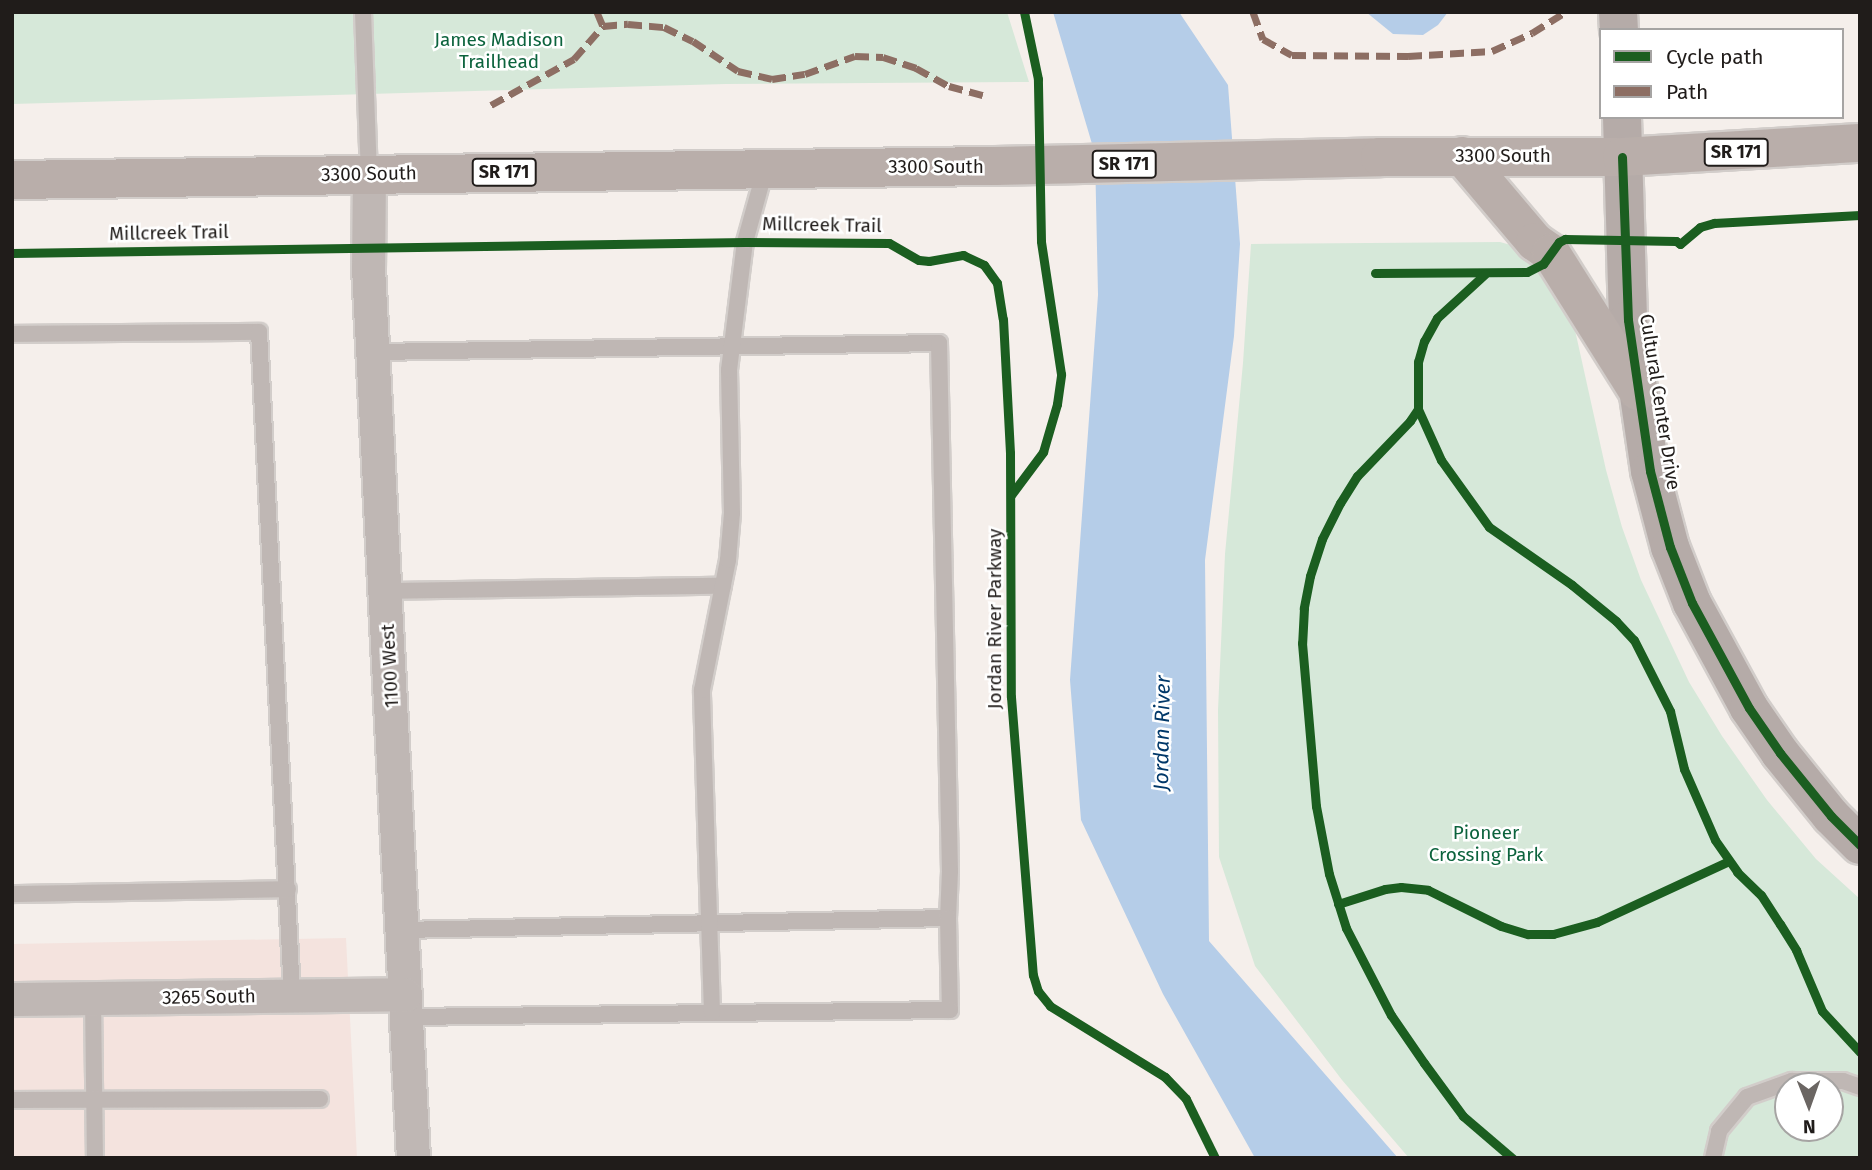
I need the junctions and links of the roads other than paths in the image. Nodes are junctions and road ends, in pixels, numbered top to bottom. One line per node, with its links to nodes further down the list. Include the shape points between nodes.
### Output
1 (363, 12): 7 (lane)
2 (1622, 119): 5 (street, Cultural Center Drive)
3 (1860, 143): 5 (main road, 3300 South / SR 171)
4 (1462, 156): 5 (main road, 3300 South / SR 171); 6 (main road, 3300 South / SR 171); 12 (main road, via 1535,242 1559,263)
5 (1622, 157): 12 (street, Cultural Center Drive, via 1628,320)
6 (765, 168): 7 (main road, 3300 South / SR 171); 10 (lane, via 745,242)
7 (369, 174): 8 (main road, 3300 South / SR 171); 11 (street, 1100 West, via 368,267)
8 (12, 180)
9 (12, 334): 16 (lane, via 259,332)
10 (733, 345): 11 (lane); 13 (lane, via 729,370 732,513); 18 (lane, via 939,343)
11 (374, 352): 14 (street, 1100 West)
12 (1639, 391): 15 (street, Cultural Center Drive, via 1650,471 1670,547 1692,603 1719,657 1780,754)
13 (723, 586): 14 (lane); 19 (lane, via 702,690)
14 (386, 591): 20 (street, 1100 West)
15 (1860, 845)
16 (288, 889): 17 (lane); 21 (lane)
17 (12, 894)
18 (948, 918): 19 (lane); 25 (lane, via 950,1010)
19 (709, 923): 20 (lane); 25 (lane)
20 (402, 930): 24 (street, 1100 West)
21 (292, 996): 22 (street, 3265 South); 24 (street, 3265 South)
22 (93, 998): 23 (street, 3265 South); 27 (lane)
23 (12, 999)
24 (405, 1006): 25 (lane); 31 (street, 1100 West)
25 (712, 1013)
26 (1860, 1087): 32 (lane, via 1843,1081 1792,1082 1747,1097 1719,1131)
27 (95, 1099): 28 (lane); 29 (lane); 30 (lane)
28 (320, 1099)
29 (12, 1100)
30 (95, 1158)
31 (413, 1158)
32 (1713, 1158)

